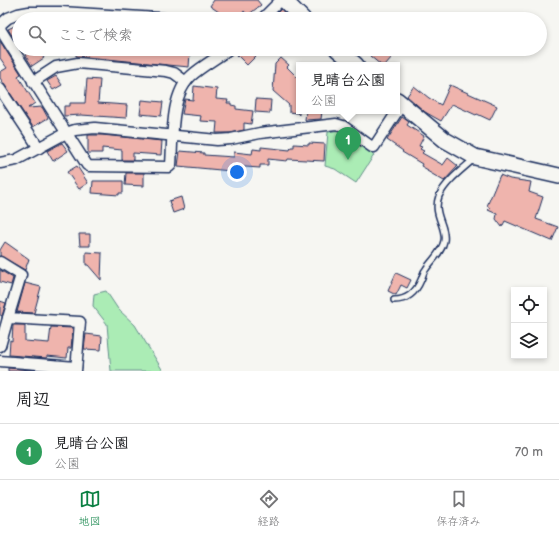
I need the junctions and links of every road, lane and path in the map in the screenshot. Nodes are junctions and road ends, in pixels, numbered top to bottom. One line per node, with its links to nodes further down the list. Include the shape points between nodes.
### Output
1 (283, 0): 2 (street); 3 (street)
2 (270, 12)
3 (296, 12)
4 (12, 16): 5 (street, via 1,24 0,29)
5 (12, 48)
6 (17, 56): 8 (street)
7 (219, 56): 9 (street)
8 (34, 82): 9 (street, via 56,67 78,64 166,71 174,73); 13 (street)
9 (186, 82): 14 (street, via 175,106)
10 (0, 89): 15 (street)
11 (400, 102): 16 (street, via 446,140)
12 (393, 114): 14 (street, via 374,147 336,124 217,140)
13 (66, 133): 14 (street, via 95,128); 14 (street, via 89,166 169,166); 15 (street)
14 (173, 135)
15 (39, 148): 17 (street, via 16,160)
16 (475, 158): 18 (street); 20 (lane, via 455,176 439,196 437,214 444,231 441,248 424,270 417,290 402,300)
17 (0, 163)
18 (559, 176)
19 (0, 262): 21 (street, via 21,275)
20 (394, 300)
21 (8, 318): 22 (street); 24 (street, via 80,322)
22 (0, 346)
23 (0, 361): 24 (street)
24 (76, 369)

